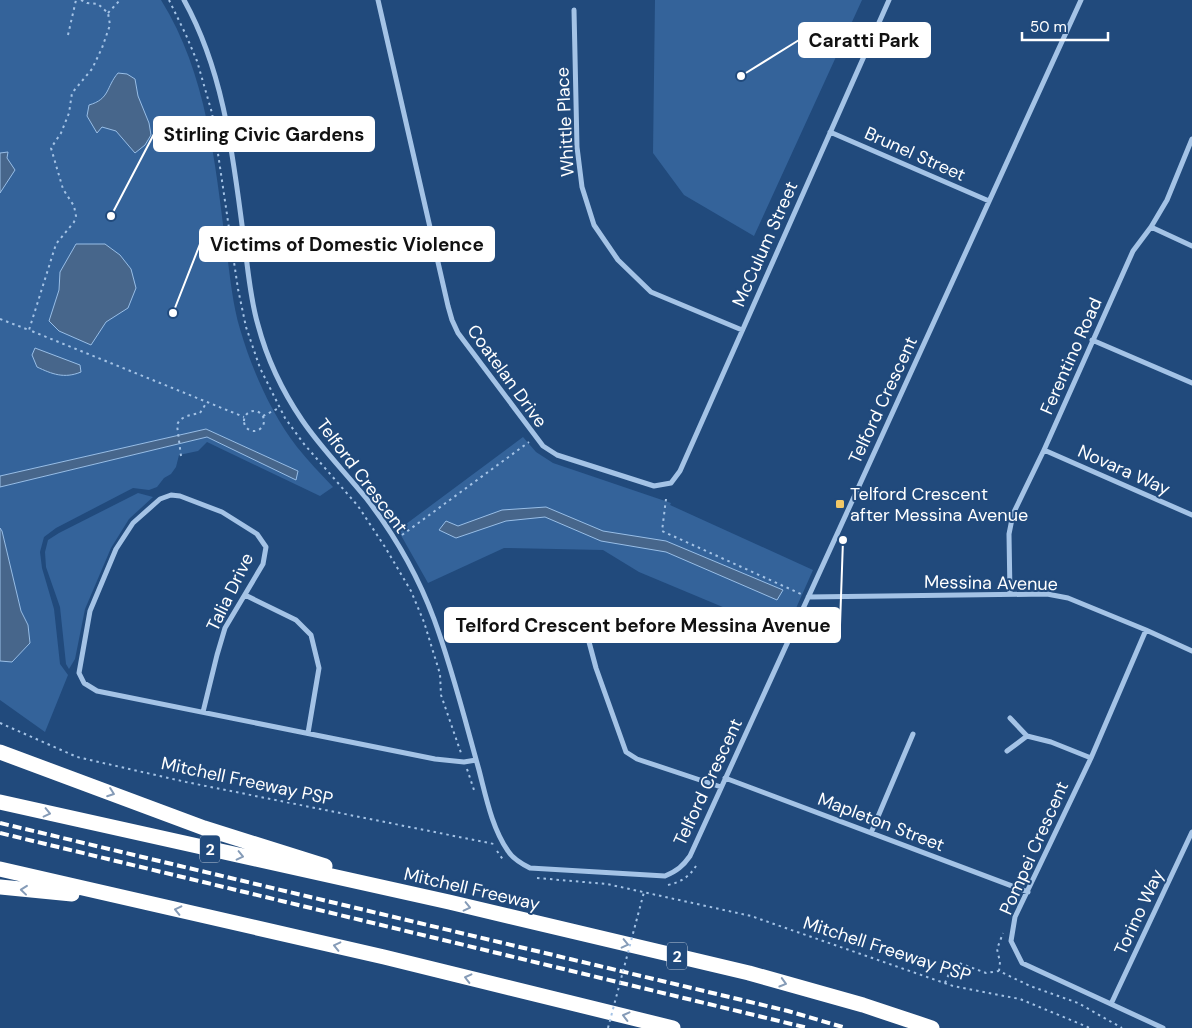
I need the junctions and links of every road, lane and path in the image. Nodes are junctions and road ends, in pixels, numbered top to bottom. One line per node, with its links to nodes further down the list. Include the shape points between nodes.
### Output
1 (76, 0): 11 (path)
2 (81, 0): 10 (path, via 98,4)
3 (120, 0): 10 (path)
4 (169, 0): 23 (path, via 197,61 212,113 246,327 260,368)
5 (184, 0): 32 (street, Telford Crescent, via 210,56 225,111 250,288 271,363 290,402)
6 (378, 0): 26 (street, Coatelan Drive, via 452,320 458,333)
7 (889, 0): 12 (street, McCulum Street)
8 (1081, 0): 14 (street, Telford Crescent)
9 (574, 10): 19 (street, Whittle Place, via 577,147 582,187 594,225 618,260 651,292)
10 (108, 13): 18 (path, via 110,25 102,48 92,69 72,93 69,113 51,148 76,216 56,244)
11 (68, 35)
12 (830, 132): 14 (street, Brunel Street); 19 (street, McCulum Street)
13 (1192, 139): 15 (street, Ferentino Road, via 1167,200)
14 (989, 201): 35 (street, Telford Crescent)
15 (1151, 228): 16 (street); 20 (street, Ferentino Road, via 1133,251)
16 (1192, 246)
17 (0, 319): 18 (path)
18 (29, 330): 22 (path)
19 (742, 330): 29 (street, McCulum Street, via 680,470 670,483)
20 (1092, 340): 21 (street); 27 (street, Ferentino Road)
21 (1192, 383)
22 (207, 402): 25 (path); 28 (path, via 200,413 179,421)
23 (279, 408): 24 (path); 49 (path, via 304,444 368,520 411,591 427,631 440,674 441,695)
24 (263, 416): 25 (path, via 257,411 249,411); 25 (path, via 264,424 258,430 250,430 244,425)
25 (244, 417)
26 (535, 438): 29 (street, Coatelan Drive, via 557,455); 32 (path)
27 (1044, 450): 31 (street, Novara Way); 33 (street, Ferentino Road, via 1013,514 1009,534)
28 (181, 456)
29 (654, 486)
30 (666, 499): 35 (path, via 662,531)
31 (1192, 515)
32 (394, 540): 48 (street, Telford Crescent, via 421,586 434,619)
33 (1010, 594): 35 (street, Messina Avenue); 37 (street, Messina Avenue, via 1047,594 1068,598)
34 (245, 595): 39 (street, Talia Drive, via 226,628); 39 (street, Talia Drive, via 263,564 266,547 257,534 222,512 171,495 160,499 133,523 116,549 90,611 79,673 84,683 97,691); 42 (street, via 296,620 312,634 318,668)
35 (808, 597): 50 (street, Telford Crescent)
36 (585, 627): 51 (street, via 626,752)
37 (1146, 630): 38 (street, Messina Avenue); 47 (street, Pompei Crescent)
38 (1192, 651)
39 (203, 712): 42 (street, Talia Drive)
40 (1010, 718): 44 (street)
41 (0, 723): 55 (path, Mitchell Freeway PSP, via 77,757)
42 (308, 733): 49 (street, Talia Drive)
43 (913, 734): 54 (street)
44 (1027, 736): 46 (street); 47 (street)
45 (0, 752): 62 (highway, one-way to 62, via 204,828)
46 (1006, 752)
47 (1091, 758): 61 (street, Pompei Crescent)
48 (476, 760): 49 (street, Talia Drive); 51 (street, Telford Crescent, via 501,840 510,854 530,868 665,876 675,872 690,856)
49 (464, 762)
50 (725, 778): 51 (street, Telford Crescent); 54 (street, Mapleton Street)
51 (721, 787)
52 (0, 802): 62 (highway, Mitchell Freeway / 2, one-way to 62)
53 (1192, 832): 66 (street, Torino Way)
54 (871, 833): 61 (street, Mapleton Street)
55 (494, 844)
56 (696, 866): 58 (path, via 678,883)
57 (0, 869): 63 (highway)
58 (668, 884)
59 (0, 887): 63 (highway, one-way to 59)
60 (644, 892): 67 (path, bridge)
61 (1028, 892): 66 (street, Pompei Crescent, via 1015,917 1011,941 1022,963)
62 (419, 896): 69 (highway, Mitchell Freeway / 2, one-way to 69, via 749,973)
63 (125, 898): 68 (highway, one-way to 63)
64 (675, 900): 65 (path, Mitchell Freeway PSP, via 751,916)
65 (945, 983): 70 (path, Mitchell Freeway PSP, via 1020,999); 71 (path, via 951,969 959,963 986,973 999,972 1078,1003)
66 (1111, 1004): 72 (street, Pompei Crescent)
67 (608, 1028)
68 (674, 1028)
69 (932, 1028)
70 (1090, 1028)
71 (1122, 1028)
72 (1164, 1028)

